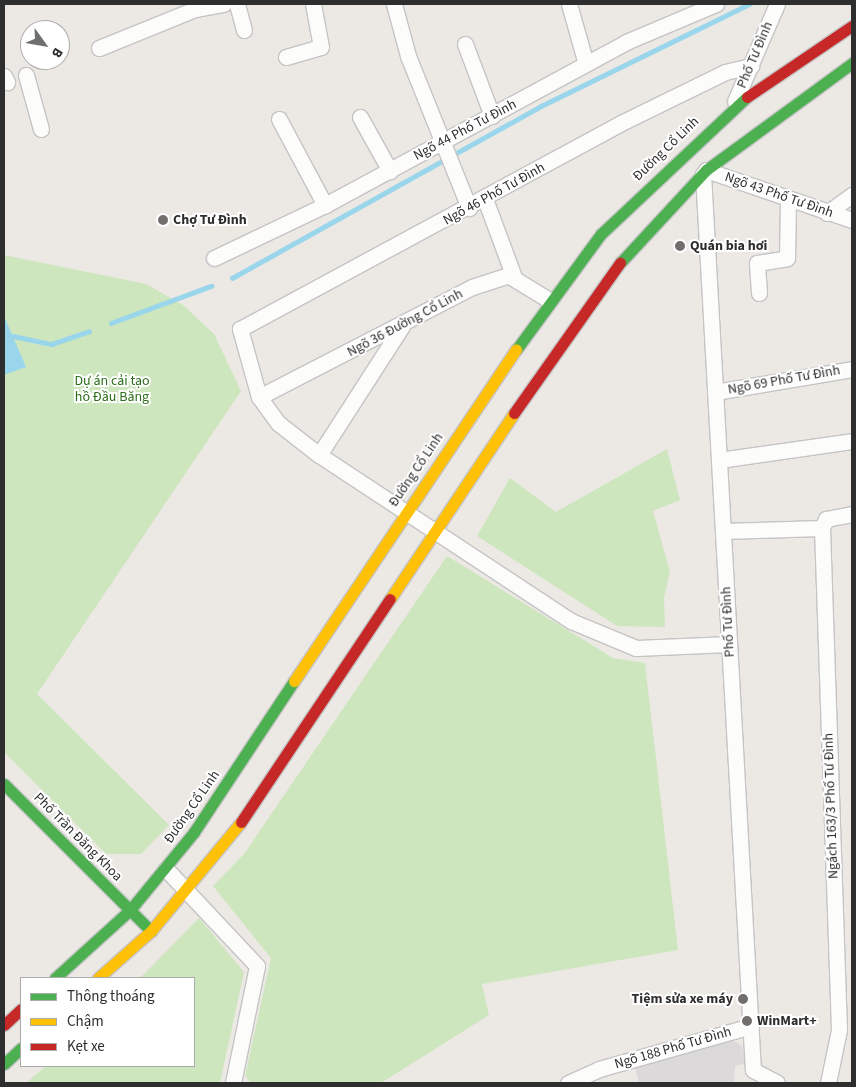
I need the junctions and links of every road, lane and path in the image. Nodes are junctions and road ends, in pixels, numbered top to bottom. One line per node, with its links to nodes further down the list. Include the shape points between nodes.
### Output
1 (224, 4): 8 (street)
2 (237, 4): 10 (street)
3 (313, 4): 13 (street, via 321,48)
4 (394, 4): 23 (street, via 408,56)
5 (569, 4): 15 (street)
6 (716, 4): 15 (street, Ngõ 44 Phố Tư Đình)
7 (777, 4): 16 (street, Phố Tư Đình)
8 (194, 6): 12 (street)
9 (852, 26): 18 (main road, Đường Cổ Linh)
10 (244, 30)
11 (465, 44): 20 (street)
12 (99, 48)
13 (286, 57)
14 (852, 63): 25 (main road, via 748,135)
15 (586, 64): 20 (street, Ngõ 44 Phố Tư Đình)
16 (751, 66): 18 (street, Phố Tư Đình); 27 (street, Ngõ 46 Phố Tư Đình, via 725,72 621,123)
17 (26, 75): 22 (street)
18 (733, 106): 36 (main road, Đường Cổ Linh, via 601,234)
19 (360, 116): 24 (street)
20 (492, 116): 23 (street, Ngõ 44 Phố Tư Đình)
21 (279, 119): 29 (street)
22 (41, 129)
23 (444, 146): 24 (street, Ngõ 44 Phố Tư Đình); 30 (street)
24 (390, 171): 29 (street, Ngõ 44 Phố Tư Đình)
25 (705, 172): 28 (street, Ngõ 43 Phố Tư Đình); 39 (street, Phố Tư Đình); 48 (main road, via 636,243 586,306)
26 (852, 195): 31 (street)
27 (485, 199): 30 (street, Ngõ 46 Phố Tư Đình); 34 (street)
28 (788, 200): 31 (street, Ngõ 43 Phố Tư Đình); 35 (street, via 787,258 757,263)
29 (325, 206): 33 (street, Ngõ 44 Phố Tư Đình)
30 (469, 208): 40 (street, Ngõ 46 Phố Tư Đình, via 240,329)
31 (827, 213): 32 (street, Ngõ 43 Phố Tư Đình)
32 (852, 220)
33 (214, 258)
34 (514, 277): 36 (street); 37 (street, Ngõ 36 Đường Cổ Linh, via 508,275 472,287)
35 (760, 293)
36 (549, 300): 44 (main road, Đường Cổ Linh)
37 (403, 325): 40 (street, Ngõ 36 Đường Cổ Linh); 42 (street)
38 (852, 369): 39 (street, Ngõ 69 Phố Tư Đình)
39 (715, 392): 43 (street, Phố Tư Đình)
40 (260, 396): 42 (street, via 278,423)
41 (852, 440): 43 (street)
42 (318, 454): 44 (street)
43 (719, 460): 47 (street, Phố Tư Đình)
44 (405, 513): 48 (street); 51 (main road, Đường Cổ Linh)
45 (852, 514): 46 (street, via 826,518)
46 (822, 528): 47 (street); 65 (street, Ngách 163/3 Phố Tư Đình, via 839,1030)
47 (723, 531): 49 (street, Phố Tư Đình)
48 (435, 533): 49 (street, via 571,621 609,640 649,649); 52 (main road, via 283,762)
49 (729, 644): 59 (street, Phố Tư Đình)
50 (5, 787): 53 (main road, Phố Trần Đăng Khoa)
51 (166, 869): 52 (street); 53 (main road, Đường Cổ Linh)
52 (189, 891): 54 (main road); 62 (street, via 256,966)
53 (130, 910): 54 (main road, Phố Trần Đăng Khoa); 55 (main road, Đường Cổ Linh)
54 (151, 931): 56 (main road)
55 (56, 977)
56 (99, 977)
57 (20, 1010): 58 (main road)
58 (4, 1025)
59 (751, 1026): 63 (street, Ngõ 188 Phố Tư Đình, via 599,1069); 64 (street, Phố Tư Đình, via 753,1070)
60 (20, 1049): 61 (main road)
61 (4, 1064)
62 (233, 1083)
63 (568, 1083)
64 (777, 1083)
65 (828, 1083)

